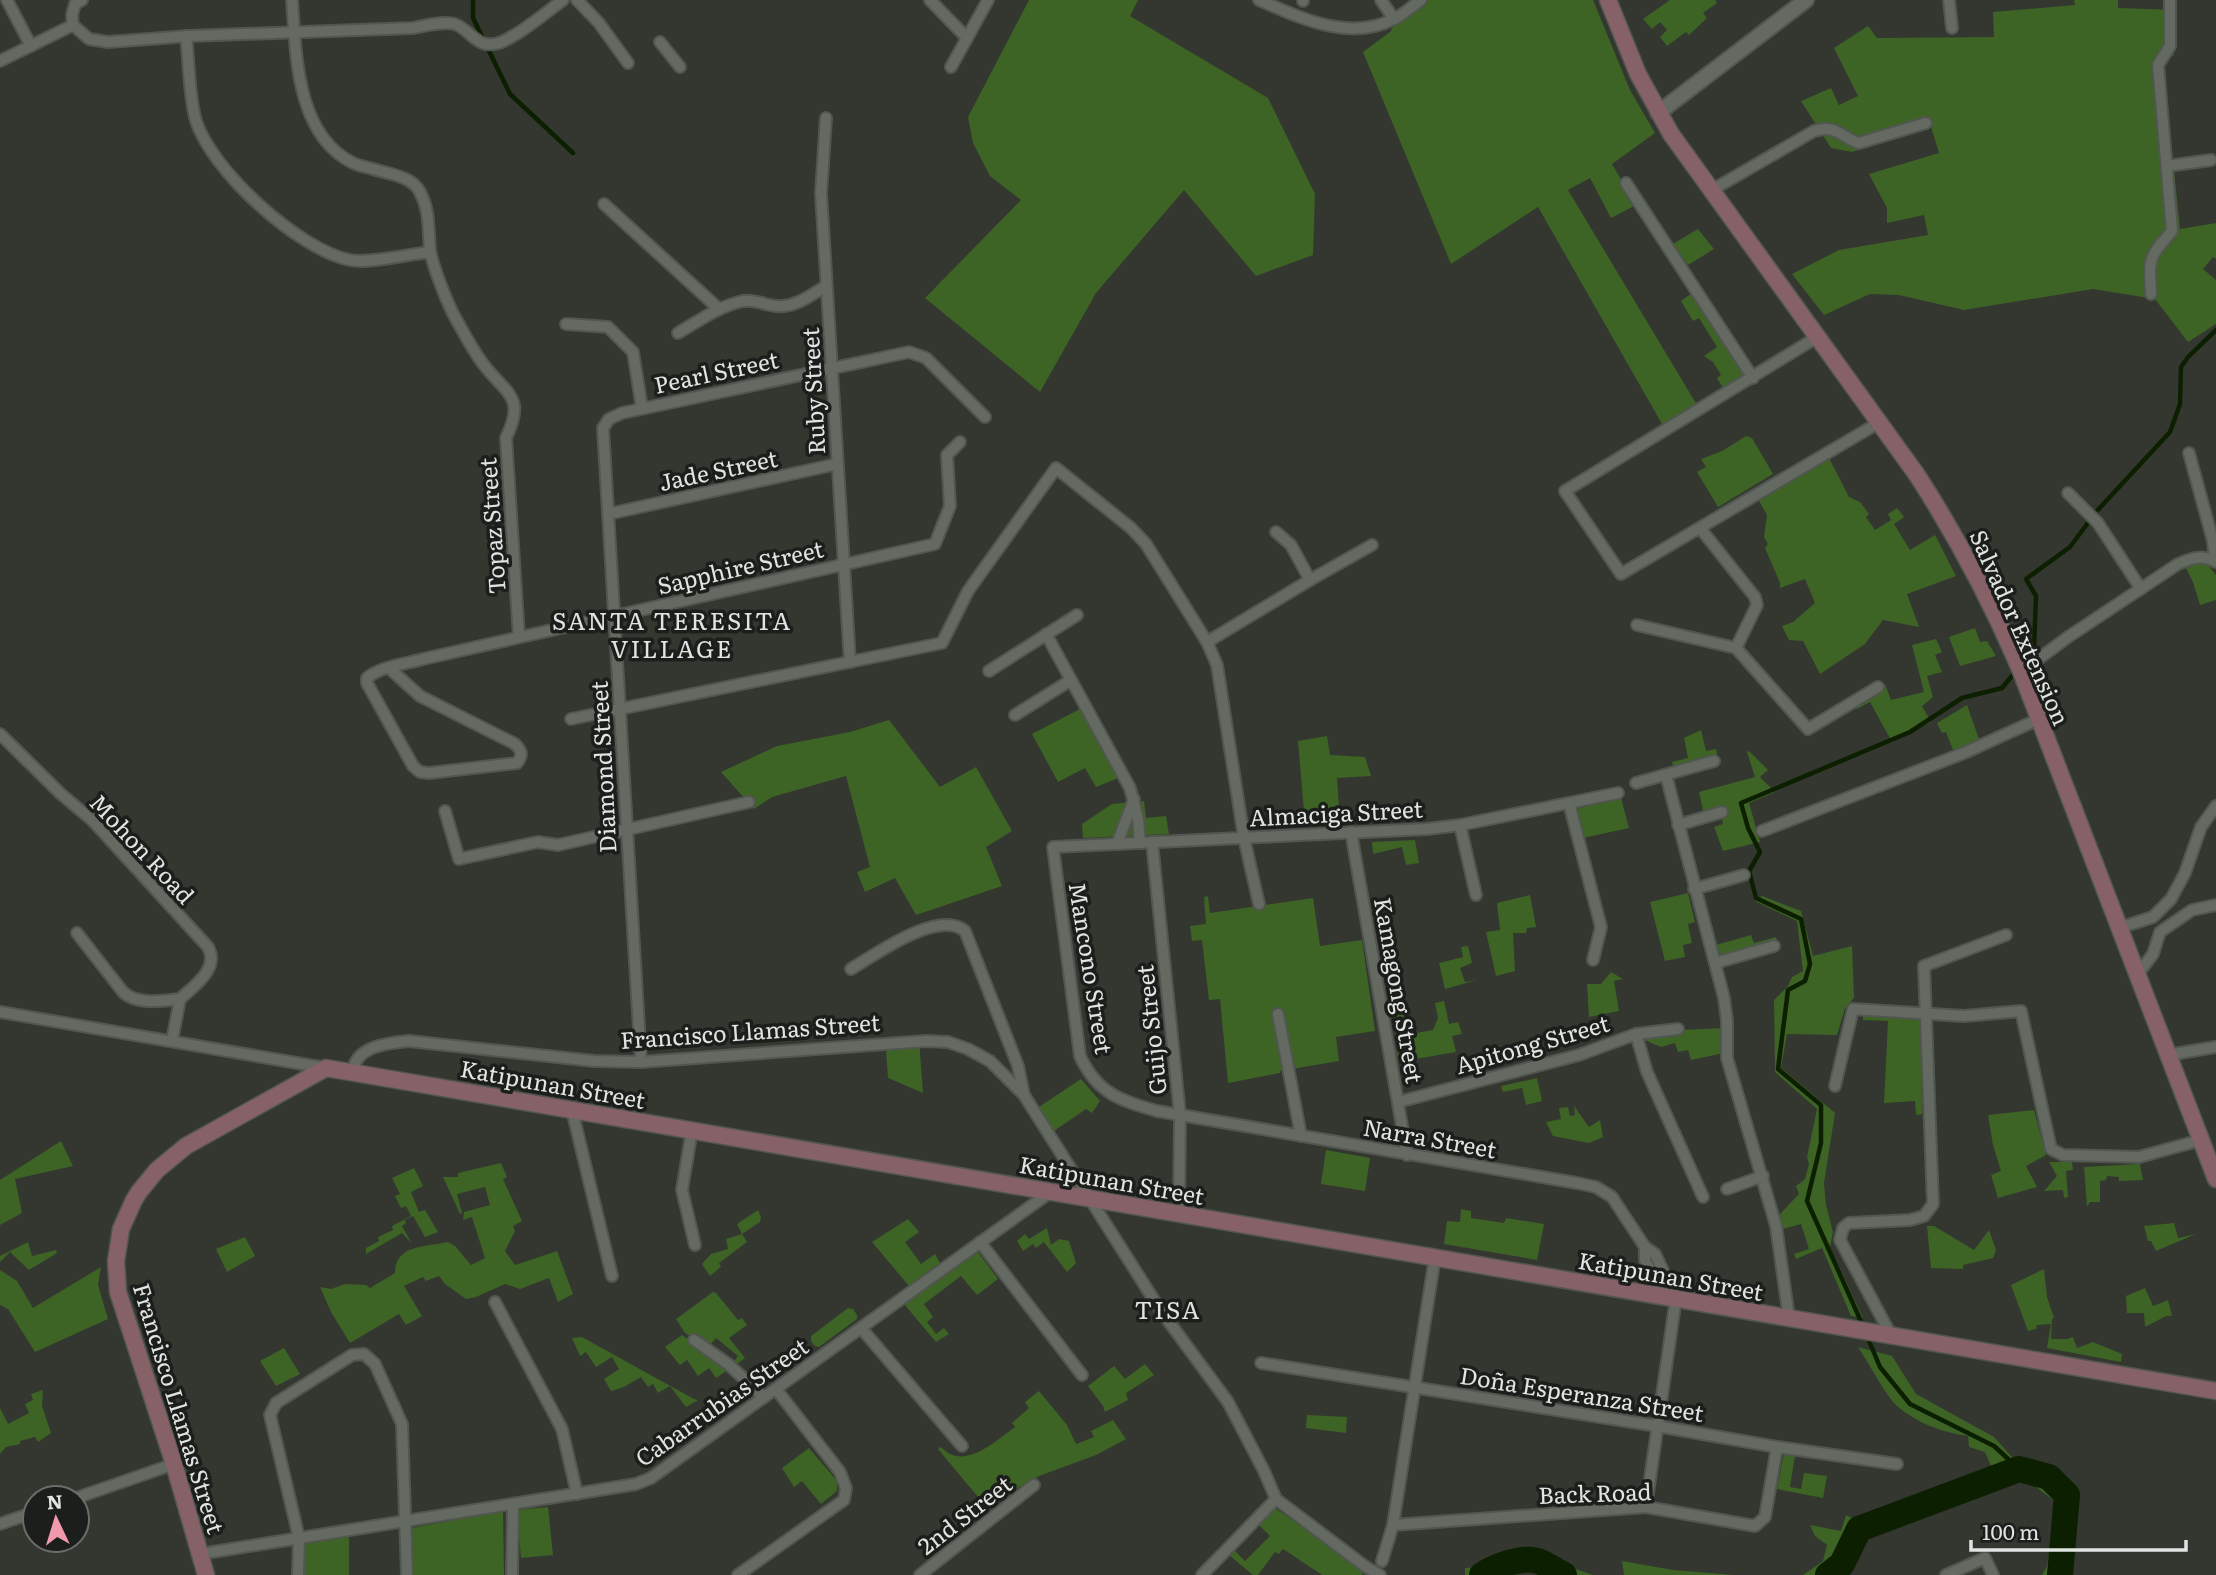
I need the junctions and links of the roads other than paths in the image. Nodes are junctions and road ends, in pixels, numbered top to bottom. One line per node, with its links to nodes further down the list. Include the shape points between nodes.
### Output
1 (7, 0): 22 (street)
2 (82, 0): 16 (street, via 75,4)
3 (292, 0): 18 (street, Topaz Street)
4 (563, 0): 18 (street, via 498,44 478,41 456,24)
5 (577, 0): 24 (street)
6 (930, 0): 20 (street)
7 (988, 0): 20 (street)
8 (1259, 0): 15 (street, via 1337,28 1373,26)
9 (1381, 0): 15 (street)
10 (1421, 0): 15 (street)
11 (1608, 0): 27 (main road, Salvador Extension)
12 (1806, 0): 27 (street)
13 (1949, 0): 17 (street)
14 (2171, 0): 31 (street, via 2169,46 2158,65)
15 (1394, 19)
16 (73, 25): 19 (street, via 89,40 108,42); 22 (street)
17 (1952, 28)
18 (294, 32): 19 (street); 35 (street, Topaz Street, via 305,100 318,132 352,163 409,180 419,190 429,221)
19 (186, 36): 35 (street, via 195,119 205,144 261,209 331,255 354,261)
20 (967, 38): 25 (street)
21 (660, 42): 26 (street)
22 (31, 46): 23 (street)
23 (0, 61)
24 (628, 63)
25 (951, 67)
26 (680, 68)
27 (1658, 113): 33 (main road, Salvador Extension)
28 (826, 118): 36 (street, Ruby Street, via 821,193)
29 (1926, 123): 33 (street, via 1859,143 1835,130 1814,131)
30 (2211, 160): 31 (street)
31 (2167, 166): 37 (street, via 2172,231 2149,263)
32 (1626, 183): 43 (street)
33 (1712, 190): 41 (main road, Salvador Extension)
34 (604, 204): 38 (street)
35 (430, 252): 64 (street, Topaz Street, via 452,312 469,342 513,398 515,411 506,438)
36 (826, 286): 38 (street, via 794,305 744,301); 42 (street, Ruby Street)
37 (2151, 294)
38 (719, 309): 40 (street)
39 (566, 324): 44 (street, via 608,327 633,352)
40 (678, 334)
41 (1819, 336): 43 (street); 46 (main road, Salvador Extension)
42 (831, 367): 44 (street, Pearl Street); 45 (street, Pearl Street, via 918,353); 50 (street, Ruby Street)
43 (1753, 378): 53 (street, via 1565,491 1621,574)
44 (642, 408): 47 (street, Pearl Street, via 609,419)
45 (985, 417)
46 (1880, 422): 53 (street); 70 (main road, Salvador Extension, via 1954,534)
47 (603, 428): 52 (street, Diamond Street)
48 (960, 442): 57 (street, Sapphire Street, via 947,455 950,506 935,544)
49 (2189, 453): 56 (street)
50 (837, 464): 52 (street, Jade Street); 57 (street, Ruby Street)
51 (2068, 494): 59 (street, via 2098,523)
52 (608, 514): 61 (street, Diamond Street)
53 (1700, 528): 66 (street, via 1755,597 1757,605)
54 (1276, 532): 58 (street, via 1291,545)
55 (1372, 545): 58 (street)
56 (2216, 561): 59 (street, via 2193,558)
57 (844, 565): 61 (street, Sapphire Street); 67 (street, Ruby Street)
58 (1310, 580): 65 (street)
59 (2141, 589): 70 (street)
60 (1077, 615): 63 (street)
61 (615, 616): 64 (street, Sapphire Street); 73 (street, Diamond Street)
62 (1637, 625): 66 (street)
63 (1046, 634): 69 (street); 71 (street, Guijo Street)
64 (519, 637): 68 (street, Sapphire Street)
65 (1207, 642): 67 (street, via 1146,544 1056,468 968,591 942,643); 93 (street, via 1217,665)
66 (1736, 649): 72 (street, via 1808,729)
67 (850, 662): 73 (street)
68 (389, 668): 68 (street, Sapphire Street, via 367,678 367,683 420,772 517,763 522,757 515,744 420,696)
69 (989, 671)
70 (2020, 671): 76 (main road, Salvador Extension)
71 (1071, 680): 74 (street); 82 (street, Guijo Street)
72 (1878, 687)
73 (620, 709): 75 (street); 90 (street, Diamond Street)
74 (1014, 715)
75 (571, 719)
76 (2039, 719): 91 (street); 102 (main road, Salvador Extension)
77 (0, 734): 110 (street, Mohon Road, via 93,821 208,947 210,964 202,979)
78 (1714, 761): 79 (street)
79 (1666, 775): 80 (street); 89 (street)
80 (1636, 783)
81 (1618, 793): 84 (street, Almaciga Street)
82 (1134, 799): 94 (street, Guijo Street); 95 (street)
83 (748, 802): 90 (street)
84 (1569, 803): 88 (street, Almaciga Street); 106 (street, via 1601,927)
85 (2216, 806): 102 (street, via 2171,899 2153,917)
86 (445, 811): 90 (street, via 459,859 538,842 558,845)
87 (1722, 811): 89 (street)
88 (1460, 825): 92 (street, Almaciga Street); 99 (street)
89 (1678, 825): 98 (street)
90 (627, 829): 119 (street, Diamond Street)
91 (1762, 831)
92 (1351, 832): 93 (street, Almaciga Street); 124 (street, Kamagong Street)
93 (1244, 838): 94 (street, Almaciga Street); 100 (street)
94 (1146, 843): 95 (street, Almaciga Street); 126 (street, Guijo Street)
95 (1117, 844): 96 (street, Almaciga Street)
96 (1053, 847): 126 (street, Mancono Street, via 1077,1040 1087,1071 1123,1101)
97 (1744, 875): 98 (street)
98 (1694, 888): 107 (street)
99 (1476, 895)
100 (1259, 904)
101 (2216, 905): 109 (street, via 2192,910 2160,932 2153,954)
102 (2119, 928): 109 (main road, Salvador Extension)
103 (77, 933): 110 (street, via 129,997)
104 (2006, 935): 112 (street, via 1924,966)
105 (1773, 946): 107 (street)
106 (1593, 960)
107 (1715, 963): 131 (street, via 1727,1021 1727,1058)
108 (850, 969): 123 (street, via 918,930 951,925 965,931 1018,1066)
109 (2137, 975): 118 (main road, Salvador Extension)
110 (180, 999): 116 (street)
111 (0, 1012): 116 (street, Katipunan Street)
112 (1926, 1013): 122 (street, via 1853,1009); 129 (street, via 1964,1016 2021,1011 2051,1149 2063,1156 2139,1157); 146 (street, via 1933,1204 1924,1216 1910,1220 1849,1223 1840,1240)
113 (1278, 1014): 128 (street)
114 (1678, 1029): 115 (street, Apitong Street)
115 (1636, 1034): 124 (street, Apitong Street, via 1579,1055); 135 (street, via 1647,1072)
116 (172, 1041): 120 (street, Katipunan Street)
117 (2216, 1047): 118 (street)
118 (2168, 1055): 129 (main road, Salvador Extension)
119 (641, 1062): 121 (street, Francisco Llamas Street, via 409,1041 364,1051); 123 (street, Francisco Llamas Street, via 948,1042 990,1061)
120 (326, 1068): 121 (main road, Katipunan Street); 157 (main road, Francisco Llamas Street, via 186,1146 139,1192 121,1229 118,1292)
121 (353, 1072): 125 (main road, Katipunan Street)
122 (1835, 1086)
123 (1024, 1095): 136 (street, Francisco Llamas Street)
124 (1398, 1102): 130 (street, Kamagong Street)
125 (572, 1110): 127 (main road, Katipunan Street); 141 (street)
126 (1180, 1115): 128 (street, Narra Street); 137 (street, Guijo Street)
127 (692, 1130): 134 (main road, Katipunan Street); 139 (street, via 682,1189)
128 (1301, 1136): 130 (street, Narra Street)
129 (2201, 1140): 132 (main road, Salvador Extension)
130 (1407, 1155): 142 (street, Narra Street, via 1596,1187 1612,1197)
131 (1763, 1176): 133 (street); 144 (street, via 1776,1226)
132 (2216, 1180)
133 (1727, 1189)
134 (1052, 1192): 136 (main road, Katipunan Street); 138 (street, Cabarrubias Street)
135 (1703, 1197)
136 (1091, 1198): 137 (main road, Katipunan Street); 162 (street, Francisco Llamas Street, via 1161,1311 1228,1402)
137 (1179, 1213): 140 (main road, Katipunan Street)
138 (981, 1242): 145 (street, Cabarrubias Street); 149 (street)
139 (695, 1245)
140 (1435, 1257): 142 (main road, Katipunan Street); 150 (street)
141 (612, 1276)
142 (1670, 1297): 144 (main road, Katipunan Street); 154 (street)
143 (495, 1302): 161 (street, via 562,1429)
144 (1789, 1318): 146 (main road, Katipunan Street)
145 (861, 1328): 151 (street, Cabarrubias Street); 155 (street)
146 (1891, 1335): 152 (main road, Katipunan Street)
147 (694, 1340): 153 (street)
148 (1261, 1363): 150 (street, Doña Esperanza Street)
149 (1082, 1375)
150 (1415, 1388): 154 (street, Doña Esperanza Street); 168 (street)
151 (776, 1389): 153 (street, Cabarrubias Street); 176 (street, via 841,1472 844,1500)
152 (2216, 1391)
153 (764, 1397): 161 (street, Cabarrubias Street, via 651,1478)
154 (1657, 1426): 156 (street, Doña Esperanza Street); 164 (street)
155 (962, 1446)
156 (1777, 1447): 158 (street, Doña Esperanza Street); 164 (street, Back Road, via 1765,1517 1758,1524)
157 (174, 1464): 160 (street); 170 (main road, Francisco Llamas Street)
158 (1897, 1464)
159 (1034, 1485): 177 (street, 2nd Street)
160 (91, 1493)
161 (577, 1494): 163 (street, Cabarrubias Street)
162 (1276, 1499): 178 (street); 179 (street)
163 (513, 1504): 166 (street, Cabarrubias Street); 175 (street)
164 (1646, 1507): 168 (street, Back Road)
165 (21, 1517): 167 (street)
166 (406, 1521): 169 (street, Cabarrubias Street); 169 (street, via 402,1424 375,1364 364,1354 352,1355 275,1403 270,1415); 174 (street)
167 (0, 1524)
168 (1393, 1525): 171 (street)
169 (299, 1538): 170 (street, Cabarrubias Street); 173 (street)
170 (200, 1554): 172 (main road, Francisco Llamas Street)
171 (1382, 1561)
172 (205, 1575)
173 (298, 1575)
174 (407, 1575)
175 (512, 1575)
176 (738, 1575)
177 (920, 1575)
178 (1202, 1575)
179 (1380, 1575)
180 (1946, 1575): 181 (street, via 1985,1558)
181 (1993, 1575)

